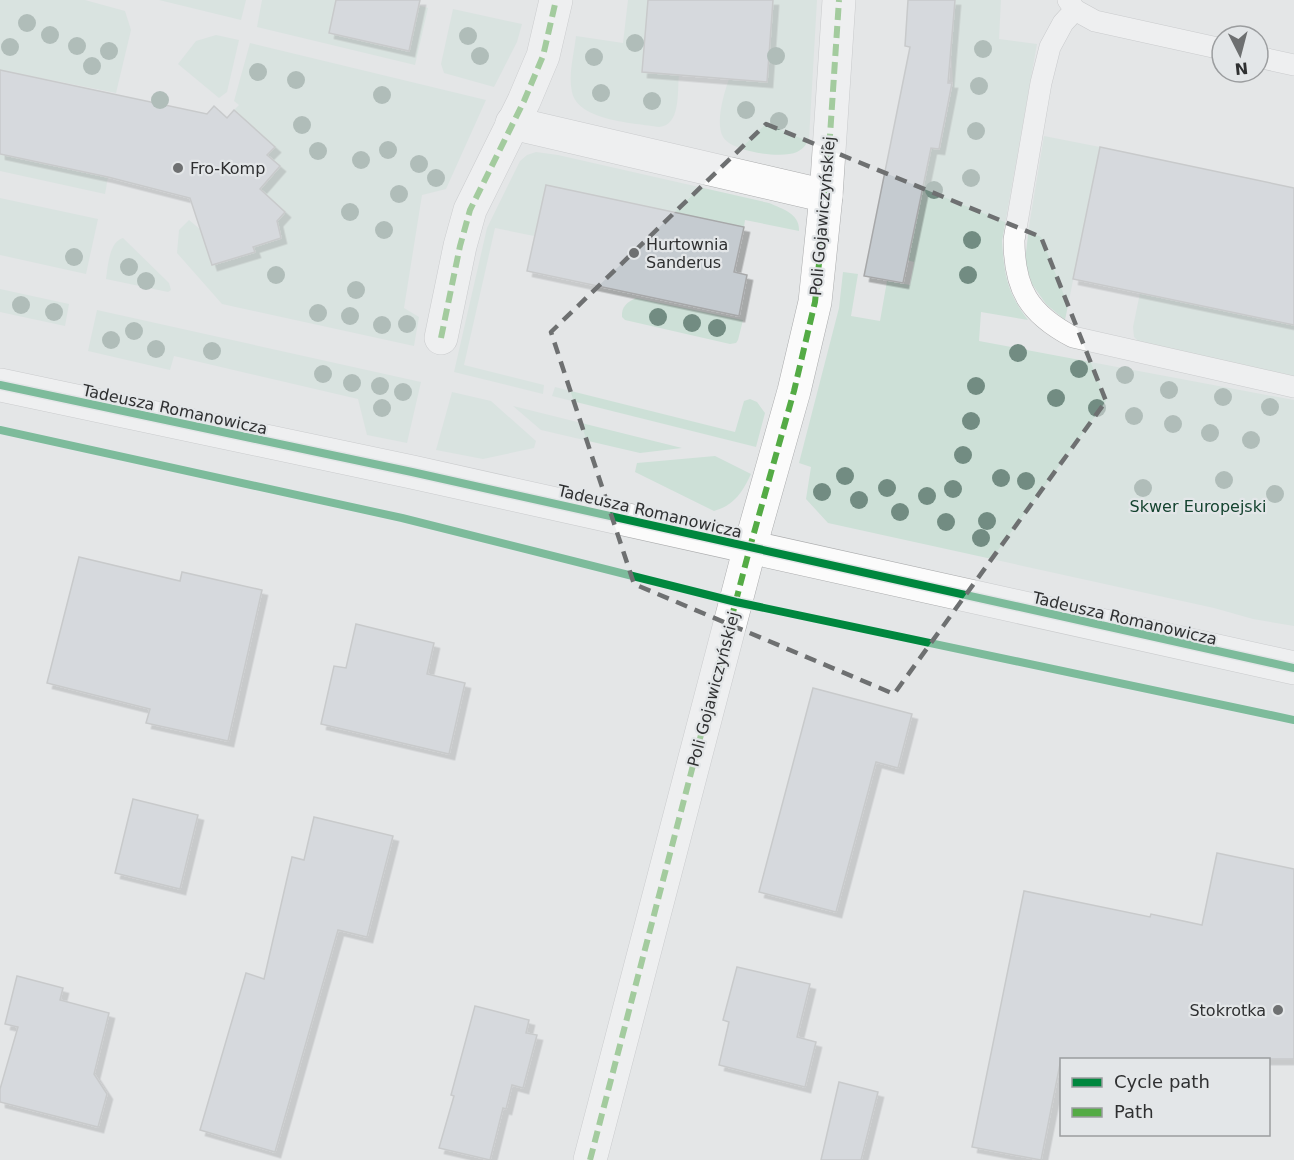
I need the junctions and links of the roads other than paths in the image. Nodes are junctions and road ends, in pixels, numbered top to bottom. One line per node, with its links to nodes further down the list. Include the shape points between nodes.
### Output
1 (556, 0): 7 (street, via 543,56)
2 (839, 0): 8 (street, Poli Gojawiczyńskiej)
3 (1072, 5): 4 (lane, via 1095,21); 11 (lane, via 1050,47 1041,83 1014,240 1014,264 1021,290 1042,316 1073,337)
4 (1210, 46)
5 (1270, 60): 6 (lane)
6 (1294, 65)
7 (512, 123): 8 (street); 9 (street, via 470,210)
8 (825, 196): 12 (street, Poli Gojawiczyńskiej, via 815,302)
9 (441, 338)
10 (0, 386): 12 (street, Tadeusza Romanowicza)
11 (1294, 387)
12 (750, 547): 13 (street, Tadeusza Romanowicza); 14 (street, Poli Gojawiczyńskiej)
13 (1294, 668)
14 (590, 1160)

